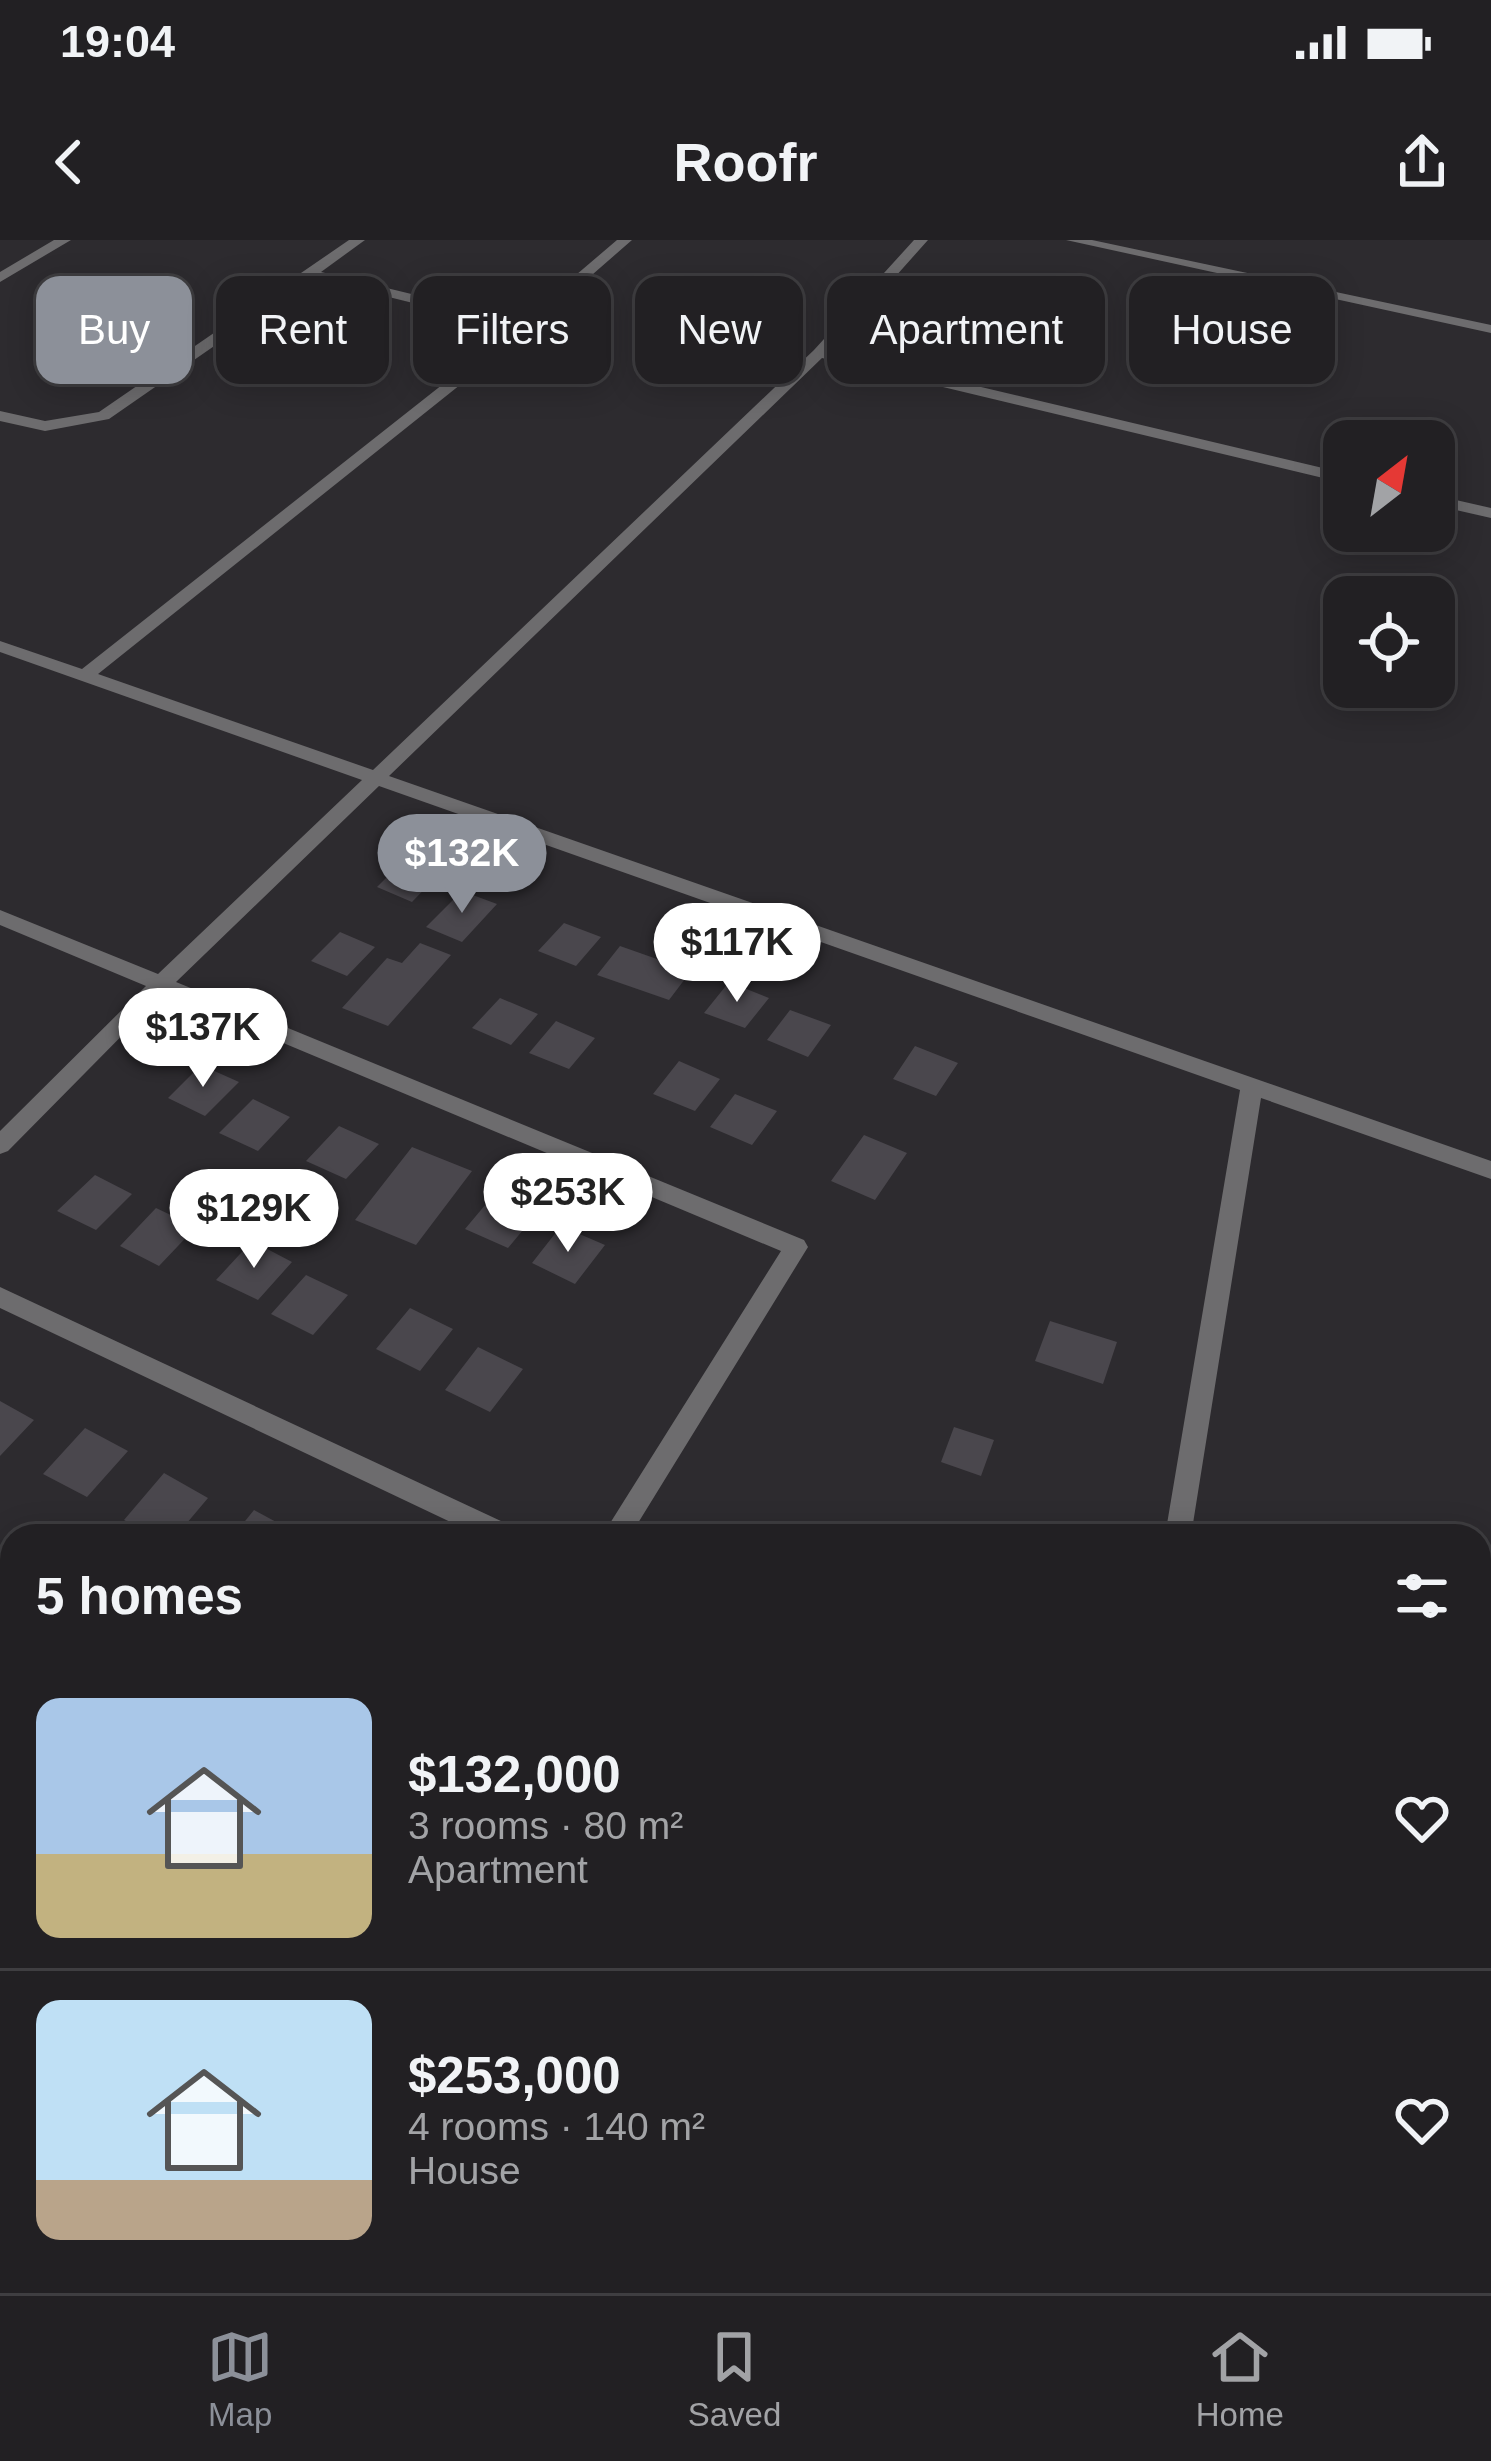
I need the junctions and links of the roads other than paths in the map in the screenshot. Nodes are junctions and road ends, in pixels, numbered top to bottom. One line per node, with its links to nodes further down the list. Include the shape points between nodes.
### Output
1 (64, 240): 8 (street)
2 (358, 240): 6 (street)
3 (626, 240): 7 (street)
4 (921, 240): 11 (street)
5 (1073, 240): 10 (street)
6 (308, 274): 9 (street); 13 (street, via 104,416 46,426)
7 (584, 276)
8 (0, 278)
9 (413, 299)
10 (1491, 329)
11 (819, 353): 14 (street); 19 (street)
12 (452, 384): 18 (street)
13 (0, 416)
14 (1323, 473)
15 (1455, 505): 16 (street)
16 (1491, 513)
17 (0, 646): 18 (street)
18 (82, 676): 19 (street)
19 (374, 781): 21 (street); 22 (street)
20 (0, 917): 21 (street)
21 (160, 985): 23 (street); 27 (street, via 796,1247)
22 (1252, 1087): 24 (street); 28 (street)
23 (0, 1145)
24 (1491, 1170)
25 (0, 1297): 26 (street)
26 (481, 1524)
27 (623, 1524)
28 (1180, 1524)

